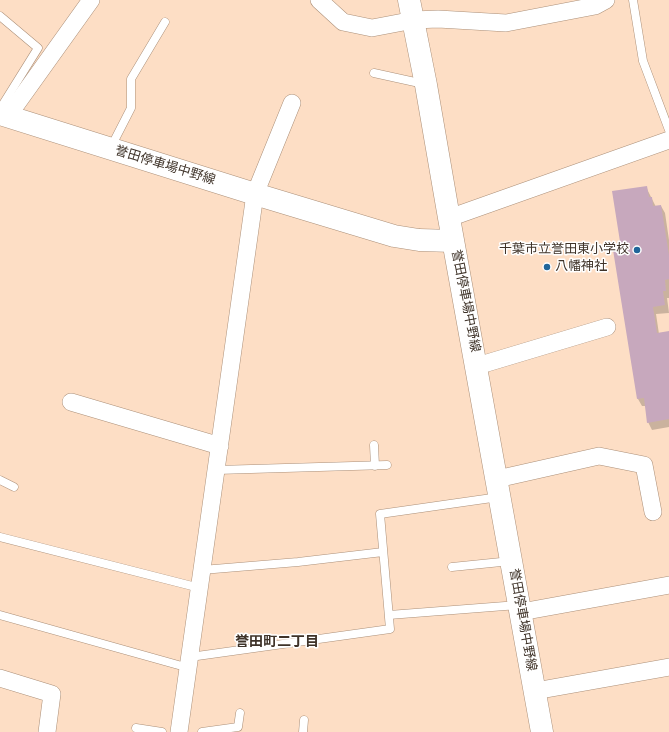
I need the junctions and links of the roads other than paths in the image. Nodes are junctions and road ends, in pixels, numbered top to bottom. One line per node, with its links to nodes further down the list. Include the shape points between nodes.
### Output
1 (91, 0): 11 (street)
2 (319, 0): 5 (street, via 343,22 372,28)
3 (606, 0): 5 (street, via 595,6 506,23 438,19)
4 (633, 0): 12 (lane, via 643,61)
5 (412, 10): 9 (main road)
6 (0, 17): 11 (lane, via 38,48)
7 (165, 22): 14 (lane, via 132,79 131,108)
8 (374, 73): 9 (lane)
9 (426, 85): 16 (main road)
10 (292, 103): 15 (street)
11 (2, 113): 14 (main road, 誉田停車場中野線)
12 (669, 130)
13 (669, 140): 16 (street)
14 (110, 149): 15 (main road, 誉田停車場中野線)
15 (255, 194): 17 (main road, 誉田停車場中野線, via 394,236); 22 (street)
16 (449, 218): 17 (main road)
17 (454, 241): 19 (main road, 誉田停車場中野線)
18 (606, 327): 19 (street)
19 (477, 366): 28 (main road, 誉田停車場中野線)
20 (71, 402): 22 (street)
21 (374, 445): 24 (lane)
22 (220, 446): 25 (street)
23 (387, 465): 24 (lane)
24 (375, 466): 25 (lane)
25 (217, 470): 34 (street)
26 (0, 480): 27 (lane)
27 (14, 486)
28 (498, 488): 29 (street, via 599,456 644,466); 31 (lane, via 380,514); 32 (main road, 誉田停車場中野線)
29 (653, 512)
30 (0, 537): 36 (lane)
31 (383, 552): 34 (lane); 39 (lane)
32 (512, 561): 33 (lane); 37 (main road, 誉田停車場中野線)
33 (452, 567)
34 (202, 570): 36 (street)
35 (669, 585): 37 (street)
36 (200, 588): 40 (street)
37 (520, 608): 39 (lane); 43 (main road, 誉田停車場中野線)
38 (0, 615): 40 (lane)
39 (389, 615): 40 (lane, via 390,629)
40 (189, 662): 49 (street)
41 (669, 667): 43 (street)
42 (0, 678): 47 (street, via 52,694)
43 (534, 691): 52 (main road, 誉田停車場中野線)
44 (240, 713): 50 (lane, via 238,726)
45 (304, 720): 51 (lane)
46 (136, 728): 48 (lane)
47 (47, 732)
48 (162, 732)
49 (179, 732)
50 (202, 732)
51 (303, 732)
52 (542, 732)

